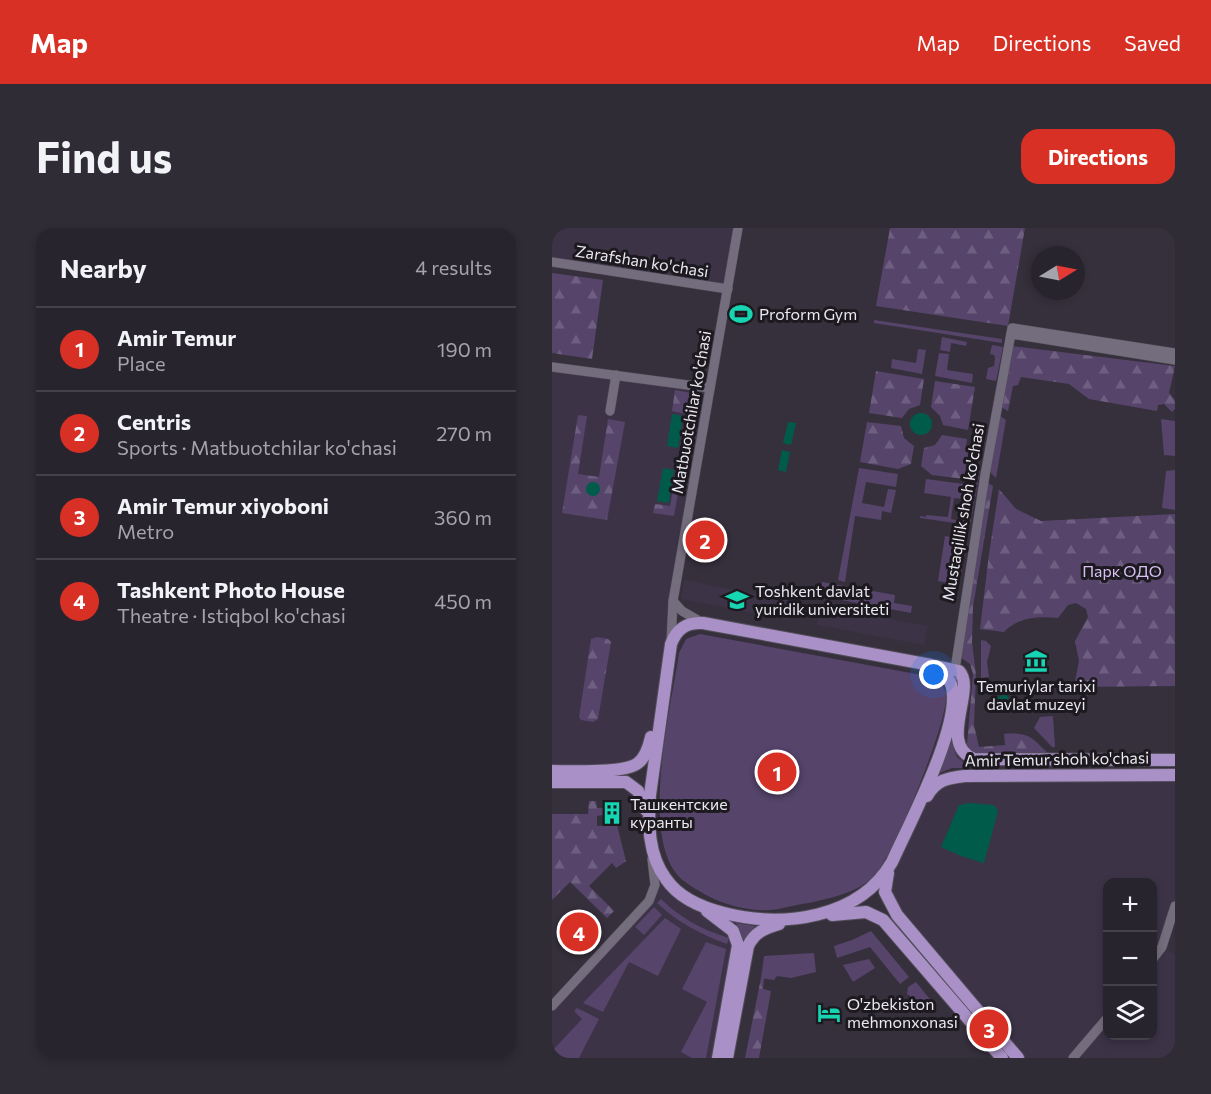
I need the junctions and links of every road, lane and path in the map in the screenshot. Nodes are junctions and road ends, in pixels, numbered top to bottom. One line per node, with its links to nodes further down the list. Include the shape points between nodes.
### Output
1 (738, 228): 3 (street, Matbuotchilar ko'chasi)
2 (552, 262): 3 (street, Zarafshan ko'chasi)
3 (728, 289): 9 (street, Matbuotchilar ko'chasi)
4 (1011, 331): 5 (street); 6 (street); 15 (street, Mustaqillik shoh ko'chasi)
5 (1175, 353)
6 (1175, 360)
7 (552, 366): 8 (street)
8 (615, 375): 9 (street); 10 (street)
9 (710, 388): 11 (street, Matbuotchilar ko'chasi)
10 (610, 411)
11 (673, 601): 12 (street); 13 (street, Matbuotchilar ko'chasi)
12 (701, 622): 13 (main road, via 684,625); 14 (main road)
13 (671, 644): 17 (main road)
14 (931, 665): 15 (main road); 16 (main road, via 948,680)
15 (955, 670): 16 (street, Mustaqillik shoh ko'chasi); 18 (main road, Amir Temur shoh ko'chasi, via 964,680 958,740 970,758)
16 (952, 697): 24 (main road, via 945,743)
17 (661, 702): 19 (main road, via 649,745 638,764 608,770); 22 (main road)
18 (1175, 760)
19 (552, 771)
20 (1175, 775): 24 (main road, Amir Temur shoh ko'chasi, via 948,778 932,788)
21 (552, 782): 22 (main road, via 626,782 640,793)
22 (648, 817): 23 (main road)
23 (650, 838): 26 (main road, via 662,874 682,895); 30 (street, via 655,883 652,896)
24 (901, 841): 25 (main road)
25 (892, 861): 28 (main road, via 878,883 862,895 834,909); 35 (main road, via 885,890 897,915)
26 (697, 903): 28 (main road, via 736,916); 32 (main road, via 731,929 737,940)
27 (1175, 906): 29 (street)
28 (795, 920): 33 (main road, via 761,930 749,942); 34 (main road, via 858,911 877,916)
29 (1157, 954)
30 (552, 1006)
31 (1103, 1022): 36 (street)
32 (718, 1058)
33 (727, 1058)
34 (1002, 1058)
35 (1018, 1058)
36 (1073, 1058)

